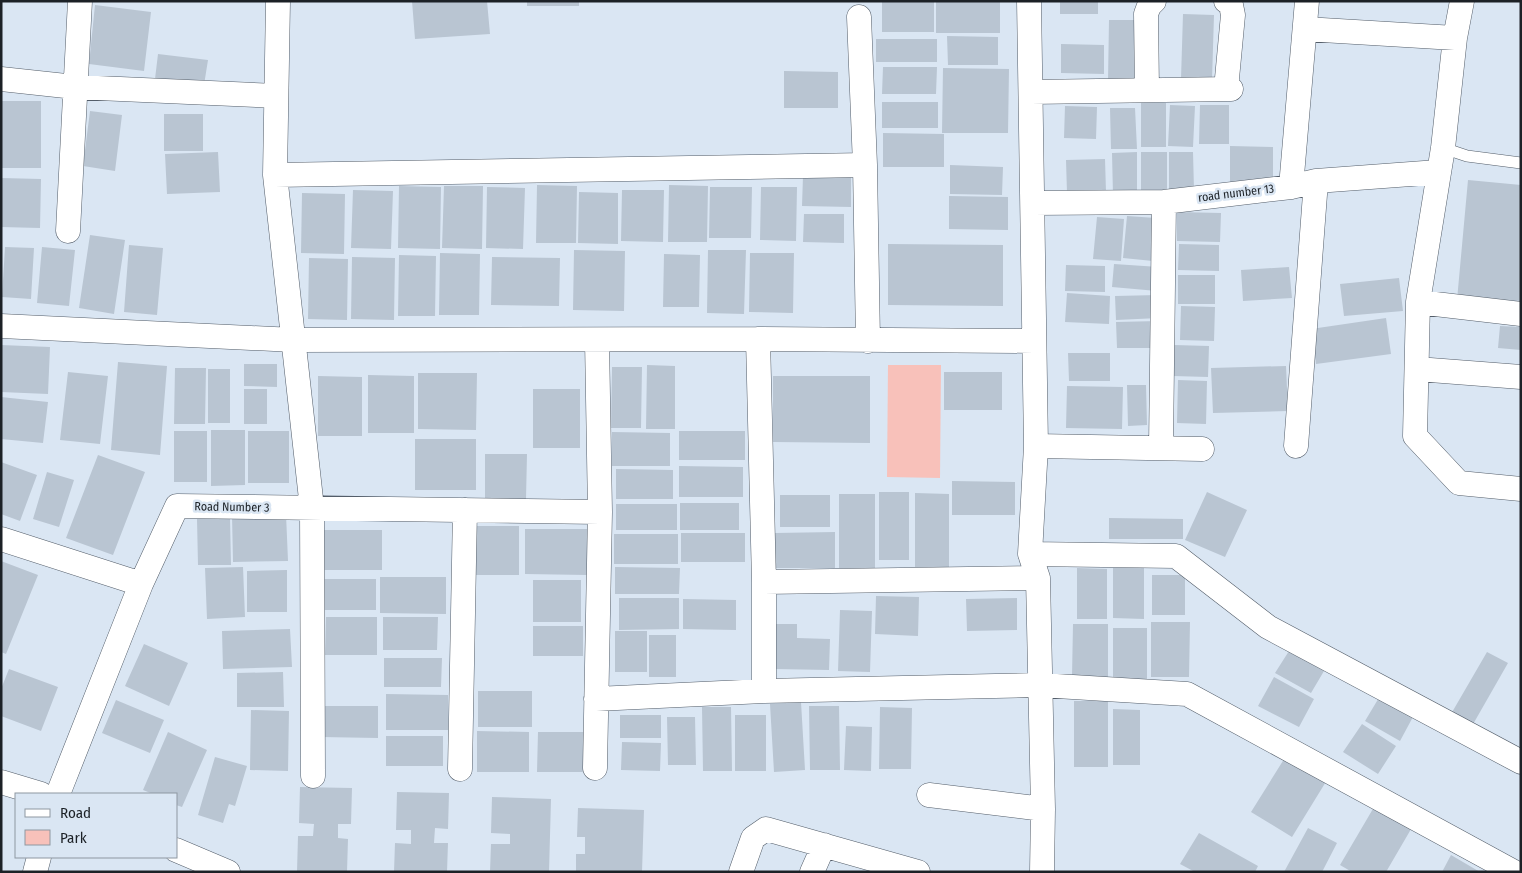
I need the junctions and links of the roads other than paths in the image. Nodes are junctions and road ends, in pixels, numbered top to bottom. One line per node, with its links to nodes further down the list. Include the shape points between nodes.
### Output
1 (80, 1): 12 (street)
2 (278, 1): 15 (street)
3 (1029, 1): 14 (street)
4 (1154, 1): 13 (street, via 1146,14)
5 (1226, 1): 13 (street, via 1231,5 1233,15 1228,89)
6 (1307, 1): 9 (street)
7 (1462, 1): 10 (street)
8 (859, 17): 18 (street)
9 (1305, 29): 10 (street); 22 (street)
10 (1455, 38): 16 (street)
11 (1, 79): 12 (street)
12 (75, 87): 15 (street); 25 (street)
13 (1147, 90): 14 (street)
14 (1031, 92): 24 (street)
15 (276, 96): 20 (street)
16 (1443, 148): 17 (lane, via 1467,156); 19 (street)
17 (1521, 163)
18 (865, 165): 20 (street); 32 (street)
19 (1438, 172): 21 (street, road number 13); 26 (street)
20 (275, 175): 30 (street)
21 (1316, 181): 22 (street, road number 13); 37 (street)
22 (1291, 187): 23 (street, road number 13)
23 (1164, 202): 24 (street, road number 13); 38 (street)
24 (1032, 203): 33 (street)
25 (68, 231)
26 (1418, 302): 27 (street); 34 (street)
27 (1521, 314)
28 (1, 326): 30 (street)
29 (758, 339): 31 (street); 32 (street); 47 (street)
30 (294, 340): 31 (street); 41 (street)
31 (597, 340): 43 (street)
32 (868, 341): 33 (street)
33 (1034, 341): 36 (street)
34 (1417, 369): 35 (street); 40 (street, via 1416,436 1459,484)
35 (1521, 377)
36 (1036, 446): 38 (street); 45 (street)
37 (1296, 446)
38 (1162, 447): 39 (street)
39 (1202, 448)
40 (1521, 489)
41 (312, 508): 42 (street, Road Number 3); 48 (street, Road Number 3, via 178,506); 55 (street)
42 (465, 510): 43 (street, Road Number 3); 54 (street)
43 (600, 512): 51 (street)
44 (1, 539): 48 (street)
45 (1030, 554): 46 (street); 52 (street, via 1176,556 1268,627)
46 (1038, 578): 47 (street); 49 (street)
47 (764, 582): 50 (street)
48 (141, 584): 58 (street, Road Number 3)
49 (1040, 685): 50 (street); 60 (street); 71 (street, via 1187,694)
50 (764, 692): 51 (street)
51 (596, 699): 53 (street)
52 (1521, 762)
53 (595, 768)
54 (460, 769)
55 (313, 776)
56 (1, 782): 57 (street)
57 (37, 793)
58 (58, 793)
59 (929, 795): 60 (street)
60 (1043, 809): 70 (street)
61 (824, 845): 64 (street); 67 (street, via 766,829 753,838); 68 (street)
62 (178, 851): 66 (street)
63 (39, 858): 65 (street)
64 (892, 868): 69 (street)
65 (35, 872)
66 (228, 872)
67 (740, 872)
68 (812, 872)
69 (918, 872)
70 (1042, 872)
71 (1514, 872)

